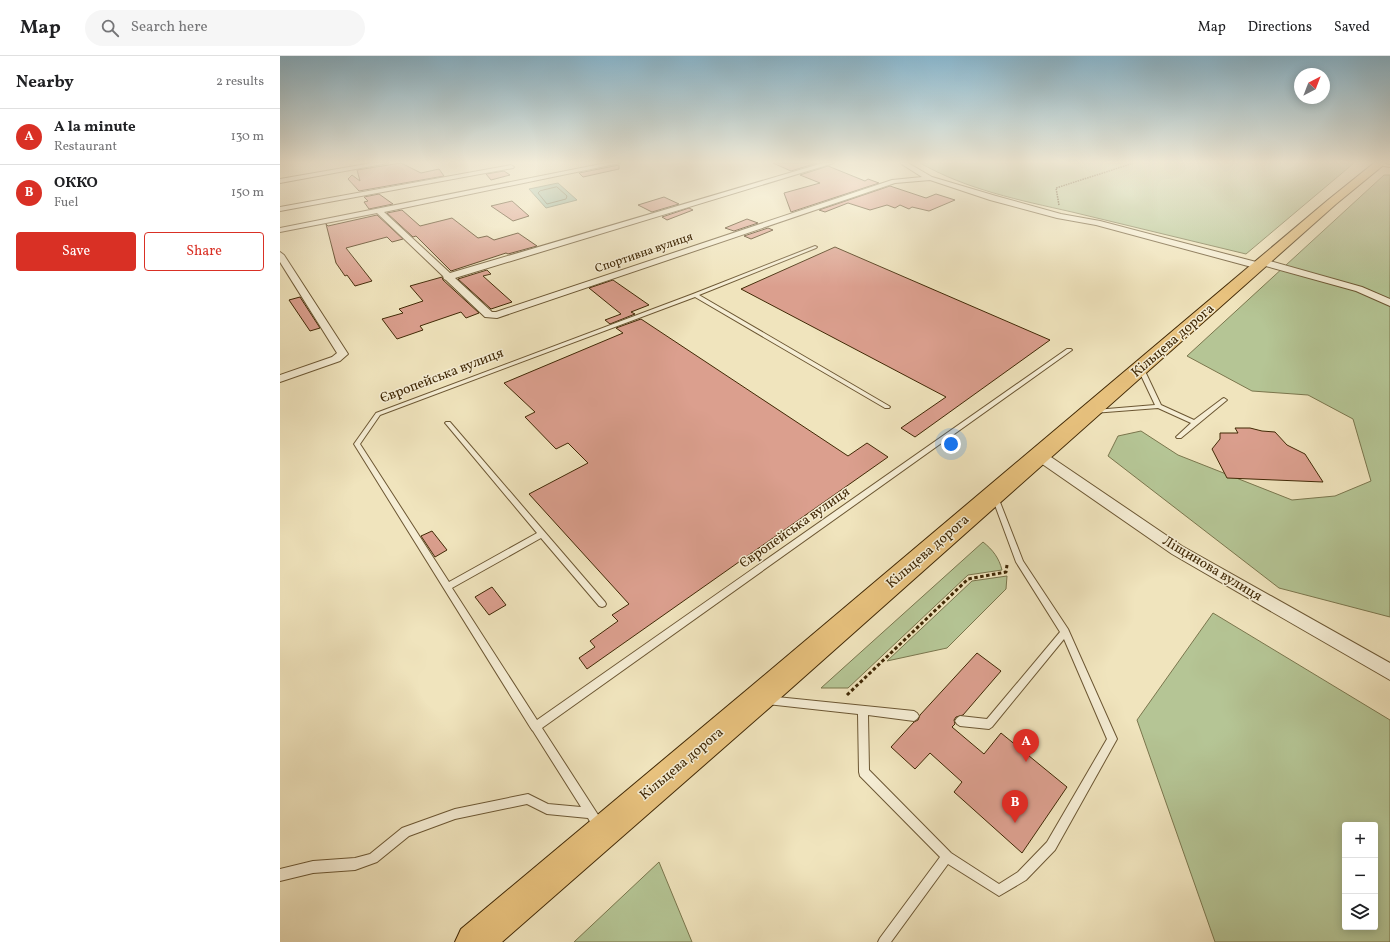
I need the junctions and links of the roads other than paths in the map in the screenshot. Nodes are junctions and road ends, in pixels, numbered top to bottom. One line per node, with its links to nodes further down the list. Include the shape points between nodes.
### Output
1 (310, 204): 7 (street)
2 (399, 204): 8 (street)
3 (692, 204): 13 (street)
4 (825, 204): 13 (street, Спортивна вулиця, via 497,315 490,315)
5 (1017, 204): 12 (street)
6 (1329, 204): 12 (highway, Кільцева дорога)
7 (280, 209)
8 (378, 210): 9 (street); 13 (street, Спортивна вулиця)
9 (280, 230)
10 (815, 247): 14 (lane, Європейська вулиця)
11 (280, 255): 18 (street, via 343,354 336,359)
12 (1261, 264): 15 (street, via 1358,289); 17 (highway, Кільцева дорога)
13 (447, 277)
14 (695, 295): 21 (lane); 29 (lane, Європейська вулиця, via 378,414 357,444)
15 (1390, 303)
16 (1069, 350): 37 (lane, Європейська вулиця)
17 (1141, 368): 20 (lane); 22 (highway, Кільцева дорога)
18 (280, 379)
19 (1224, 400): 24 (lane)
20 (1160, 406): 22 (lane); 24 (lane)
21 (887, 407)
22 (1090, 412): 26 (highway, Кільцева дорога)
23 (448, 423): 28 (lane)
24 (1195, 423): 25 (lane)
25 (1179, 437)
26 (1040, 456): 27 (highway, Кільцева дорога); 32 (street, Ліщинова вулиця, via 1177,550)
27 (994, 494): 31 (lane, via 1020,562); 33 (highway, Кільцева дорога)
28 (542, 534): 29 (lane); 30 (lane)
29 (447, 587): 37 (lane, Європейська вулиця)
30 (602, 604)
31 (1065, 632): 36 (lane, via 990,724); 39 (lane, via 1112,739 1051,846 1022,876 999,890)
32 (1390, 672)
33 (758, 699): 34 (lane); 38 (highway, Кільцева дорога)
34 (863, 711): 35 (lane); 39 (lane, via 864,772)
35 (914, 716)
36 (960, 721)
37 (535, 727): 38 (lane, Європейська вулиця)
38 (596, 823): 40 (lane, via 547,809 528,799 455,814 406,832 373,858 355,864 313,867); 41 (highway, Кільцева дорога)
39 (947, 857): 42 (lane)
40 (280, 875)
41 (474, 942)
42 (884, 942)

